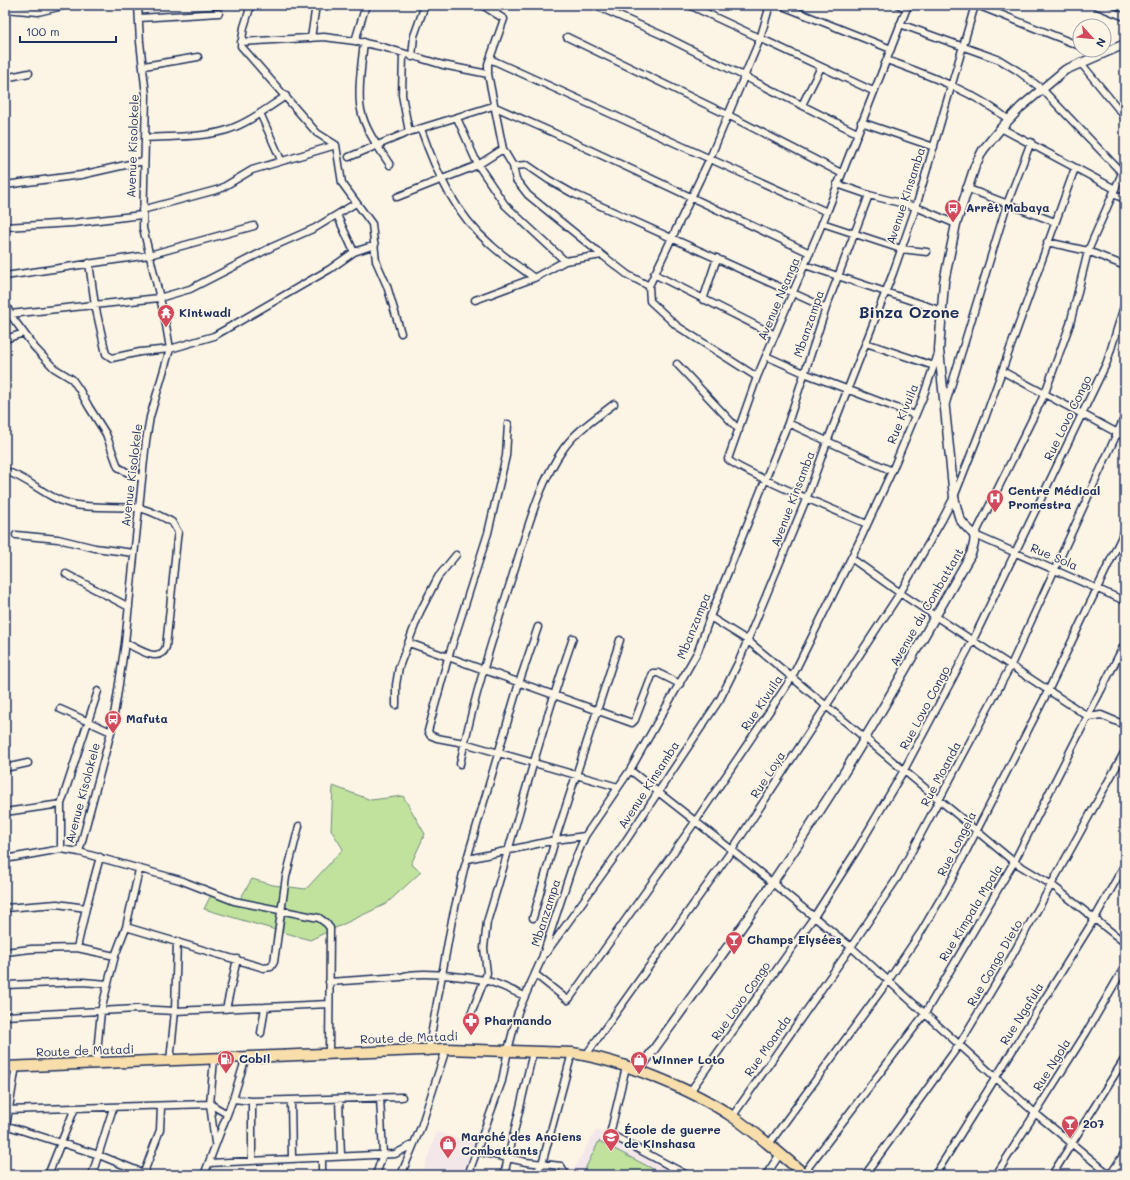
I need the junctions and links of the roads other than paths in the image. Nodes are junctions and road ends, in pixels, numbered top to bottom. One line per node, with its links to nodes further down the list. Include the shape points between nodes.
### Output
1 (67, 5): 17 (street, via 38,12)
2 (138, 5): 21 (street, Avenue Kisolokele)
3 (251, 5): 27 (street)
4 (316, 5): 24 (street)
5 (366, 5): 26 (street)
6 (425, 5): 36 (street, via 414,36)
7 (482, 5): 19 (street)
8 (499, 5): 19 (street)
9 (594, 5): 45 (street, via 662,35)
10 (689, 5): 25 (street)
11 (770, 5): 25 (street)
12 (780, 5): 32 (street)
13 (899, 5): 16 (street)
14 (976, 5): 29 (street); 31 (street, Avenue Kinsamba)
15 (1095, 5): 20 (street)
16 (907, 7): 22 (street, Avenue Nsanga)
17 (5, 9)
18 (219, 12): 21 (street)
19 (495, 13): 38 (street, via 502,17 504,22)
20 (1125, 17)
21 (139, 18): 41 (street, Avenue Kisolokele)
22 (900, 24): 31 (street); 32 (street, Avenue Nsanga)
23 (567, 36): 54 (street)
24 (311, 38): 26 (street); 27 (street)
25 (760, 39): 42 (street); 45 (street)
26 (355, 41): 28 (street)
27 (241, 42): 50 (street, via 244,50)
28 (364, 42): 34 (street); 66 (street, via 361,110)
29 (1072, 43)
30 (1125, 44): 33 (street)
31 (963, 46): 47 (street, Avenue Kinsamba); 48 (street, via 1000,60)
32 (891, 49): 39 (street, Avenue Nsanga)
33 (1112, 49)
34 (403, 54): 36 (street); 61 (street, via 402,95)
35 (198, 57): 41 (street)
36 (412, 57): 44 (street)
37 (1090, 58): 40 (street)
38 (490, 59): 44 (street); 70 (street)
39 (887, 60): 47 (street); 49 (street, Avenue Nsanga)
40 (1080, 62): 48 (street, via 1064,70); 55 (street)
41 (144, 66): 63 (street, Avenue Kisolokele)
42 (821, 67): 49 (street); 51 (street)
43 (29, 73): 46 (street)
44 (488, 74): 52 (street)
45 (743, 76): 51 (street); 54 (street)
46 (5, 78)
47 (952, 85): 57 (street, via 980,99); 67 (street, Avenue Kinsamba)
48 (1042, 89): 57 (street); 82 (street, via 1121,170 1122,176)
49 (873, 91): 58 (street, Avenue Nsanga)
50 (286, 96): 53 (street); 65 (street, via 317,132)
51 (802, 105): 62 (street)
52 (493, 106): 56 (street); 68 (street); 85 (street)
53 (260, 113): 63 (street, via 219,132); 71 (street)
54 (728, 114): 70 (street); 77 (street)
55 (1125, 117)
56 (457, 118): 60 (street); 74 (street)
57 (1009, 120): 59 (street)
58 (861, 122): 62 (street, Avenue Nsanga); 67 (street)
59 (1001, 128): 64 (street); 81 (street, via 983,150)
60 (420, 129): 61 (street); 78 (street)
61 (409, 132): 66 (street)
62 (857, 133): 77 (street, Avenue Nsanga)
63 (145, 138): 72 (street, Avenue Kisolokele)
64 (1030, 142): 76 (street); 88 (street)
65 (336, 145): 71 (street); 87 (street, via 342,183)
66 (377, 145): 69 (street); 73 (street)
67 (934, 147): 89 (street, Avenue Kinsamba)
68 (503, 149): 74 (street); 75 (street)
69 (349, 156)
70 (710, 158): 85 (street); 90 (street)
71 (281, 160): 91 (street, via 252,170 220,189)
72 (143, 161): 80 (street, via 81,175); 91 (street, Avenue Kisolokele)
73 (390, 165)
74 (478, 165): 78 (street); 110 (street, via 505,205)
75 (513, 166): 99 (street, via 527,165 572,193); 107 (street, via 516,180 528,195)
76 (1075, 168): 82 (street); 93 (street, Rue Loya)
77 (842, 173): 79 (street, Avenue Nsanga)
78 (441, 181): 84 (street); 117 (street, via 452,200 490,244)
79 (837, 184): 83 (street); 90 (street, Avenue Nsanga)
80 (5, 185)
81 (966, 188): 88 (street); 95 (street)
82 (1114, 192): 86 (street); 103 (street)
83 (868, 195): 89 (street); 98 (street, Mbanzampa)
84 (397, 197)
85 (692, 197): 99 (street); 106 (street)
86 (1125, 199)
87 (356, 203): 92 (street); 101 (street, via 372,224)
88 (1007, 204): 93 (street); 146 (street)
89 (916, 207): 95 (street); 102 (street, Avenue Kinsamba)
90 (827, 212): 94 (street, Avenue Nsanga)
91 (142, 213): 97 (street, via 73,223); 108 (street, Avenue Kisolokele)
92 (337, 215): 104 (street); 121 (street, via 205,282)
93 (1055, 222): 100 (street, Rue Loya)
94 (822, 223): 98 (street); 106 (street, Avenue Nsanga)
95 (956, 224): 128 (street, via 944,282)
96 (254, 226): 108 (street)
97 (5, 227)
98 (854, 233): 102 (street); 116 (street, Mbanzampa)
99 (673, 238): 109 (street); 114 (street)
100 (1047, 242): 103 (street); 140 (street, Rue Loya)
101 (375, 245): 104 (street); 131 (street, via 376,261 387,286)
102 (901, 249): 105 (street); 120 (street, Avenue Kinsamba)
103 (1088, 251): 113 (street); 144 (street, via 1070,324)
104 (354, 252): 135 (street, via 229,329)
105 (927, 252)
106 (810, 253): 112 (street, Avenue Nsanga)
107 (602, 255): 110 (street); 118 (street, via 628,275)
108 (149, 256): 111 (street); 121 (street, Avenue Kisolokele)
109 (717, 258): 119 (street); 123 (street)
110 (565, 261): 117 (street)
111 (89, 263): 115 (street); 126 (street)
112 (805, 265): 116 (street); 119 (street, Avenue Nsanga)
113 (1125, 266)
114 (654, 274): 118 (street); 123 (street)
115 (5, 276)
116 (838, 276): 120 (street); 127 (street, Mbanzampa)
117 (534, 278): 122 (street)
118 (649, 286): 142 (street, via 650,301 677,326)
119 (792, 293): 127 (street); 132 (street, Avenue Nsanga)
120 (885, 293): 128 (street); 134 (street, Avenue Kinsamba)
121 (159, 298): 126 (street); 135 (street, Avenue Kisolokele)
122 (475, 300)
123 (703, 300): 132 (street)
124 (1125, 303): 148 (street, Rue Lovo Congo, via 1107,362)
125 (5, 304): 129 (street)
126 (95, 305): 129 (street); 135 (street, via 109,358)
127 (826, 308): 141 (street, Mbanzampa)
128 (942, 311): 136 (street)
129 (10, 314): 130 (street)
130 (24, 333): 133 (street); 158 (street, via 54,368 72,379 106,434 118,467 135,477)
131 (401, 333)
132 (774, 335): 137 (street, Avenue Nsanga)
133 (5, 339)
134 (866, 343): 139 (street); 143 (street, Avenue Kinsamba)
135 (170, 349): 158 (street, Avenue Kisolokele, via 150,417)
136 (940, 350): 139 (street, Rue Kivuila); 146 (street)
137 (766, 356): 141 (street); 142 (street, Avenue Nsanga)
138 (677, 364): 152 (street)
139 (934, 366): 147 (street, Rue Kivuila)
140 (1002, 371): 144 (street); 161 (street, Rue Loya)
141 (804, 373): 143 (street); 150 (street, Mbanzampa)
142 (757, 377): 152 (street, Avenue Nsanga)
143 (848, 390): 147 (street); 155 (street, Avenue Kinsamba)
144 (1045, 393): 148 (street); 166 (street)
145 (614, 404): 189 (street, via 577,432 553,465 526,533)
146 (944, 408): 161 (street)
147 (915, 415): 156 (street, Rue Kivuila)
148 (1081, 415): 153 (street); 168 (street, Rue Lovo Congo)
149 (1125, 416): 153 (street, Rue Moanda)
150 (788, 423): 155 (street); 159 (street, Mbanzampa)
151 (508, 424): 187 (street, via 506,456 488,533)
152 (738, 430): 159 (street, Avenue Nsanga, via 728,456 729,461)
153 (1118, 433): 154 (street); 171 (street, Rue Moanda)
154 (1125, 437)
155 (826, 442): 156 (street); 160 (street, Avenue Kinsamba)
156 (892, 470): 163 (street, Rue Kivuila)
157 (5, 471): 162 (street, via 26,479 46,493 69,503 90,507)
158 (142, 477): 162 (street, Avenue Kisolokele)
159 (764, 479): 160 (street, Avenue Nsanga); 178 (street, Mbanzampa)
160 (807, 497): 163 (street, Avenue Nsanga); 182 (street, Avenue Kinsamba)
161 (954, 497): 166 (street, via 960,518); 174 (street, Rue Loya)
162 (140, 508): 167 (street, Avenue Kisolokele); 184 (street, via 172,522 178,532 166,647 160,656 154,656)
163 (867, 524): 170 (street, Rue Kivuila)
164 (1125, 530): 173 (street, Rue Longela)
165 (16, 535): 167 (street, via 58,539 95,548)
166 (975, 535): 168 (street, Rue Sola); 177 (street, Avenue du Combattant, via 971,554)
167 (134, 553): 176 (street, Avenue Kisolokele)
168 (1016, 553): 171 (street, Rue Sola); 183 (street, Rue Lovo Congo)
169 (456, 555): 185 (street, via 431,588)
170 (851, 558): 174 (street); 190 (street, Rue Kivuila)
171 (1055, 570): 173 (street, Rue Sola); 188 (street, Rue Moanda)
172 (66, 574): 176 (street)
173 (1098, 588): 175 (street, Rue Sola); 193 (street, Rue Longela)
174 (900, 593): 177 (street); 197 (street, Rue Loya)
175 (1125, 600)
176 (129, 607): 184 (street, Avenue Kisolokele)
177 (935, 616): 183 (street); 204 (street, Avenue du Combattant)
178 (710, 617): 182 (street); 192 (street, Mbanzampa, via 698,651)
179 (538, 627): 191 (street)
180 (573, 638): 195 (street)
181 (620, 640): 199 (street)
182 (747, 640): 190 (street); 216 (street, Avenue Kinsamba, via 720,699)
183 (973, 640): 188 (street); 213 (street, Rue Lovo Congo)
184 (125, 643): 203 (street, Avenue Kisolokele)
185 (409, 643): 187 (street); 196 (street, via 399,667)
186 (1125, 644): 200 (street, Rue Kimpala Mpala)
187 (448, 658): 189 (street); 205 (street, via 428,731 437,738)
188 (1011, 665): 193 (street); 217 (street, Rue Moanda)
189 (484, 670): 191 (street); 205 (street)
190 (791, 678): 197 (street); 220 (street, Rue Kivuila)
191 (519, 683): 195 (street); 207 (street)
192 (680, 684): 199 (street, via 653,673 632,723); 212 (street, Mbanzampa)
193 (1049, 689): 200 (street); 222 (street, Rue Longela)
194 (98, 691): 201 (street)
195 (553, 696): 199 (street); 210 (street)
196 (396, 705)
197 (826, 706): 204 (street); 227 (street, Rue Loya)
198 (60, 709): 201 (street)
199 (596, 711): 214 (street)
200 (1089, 717): 202 (street, via 1101,715); 232 (street, Rue Kimpala Mpala)
201 (88, 722): 203 (street); 218 (street)
202 (1125, 726)
203 (111, 732): 228 (street, Avenue Kisolokele)
204 (865, 739): 213 (street); 235 (street, Avenue du Combattant)
205 (464, 743): 207 (street); 209 (street)
206 (1125, 751): 236 (street, Rue Congo Dieto)
207 (499, 754): 210 (street); 231 (street)
208 (28, 763): 211 (street)
209 (460, 764)
210 (534, 765): 214 (street); 226 (street)
211 (5, 768)
212 (630, 770): 215 (street, Mbanzampa); 216 (street)
213 (904, 770): 217 (street); 240 (street, Rue Lovo Congo)
214 (578, 776): 215 (street); 224 (street)
215 (618, 787): 223 (street, Mbanzampa)
216 (658, 792): 220 (street); 250 (street, Avenue Kinsamba)
217 (940, 799): 222 (street); 246 (street, Rue Moanda, via 898,877)
218 (61, 804): 219 (street); 225 (street)
219 (5, 812)
220 (695, 822): 227 (street); 254 (street, Rue Kivuila, via 570,998 565,998)
221 (299, 826): 239 (street, via 286,877)
222 (977, 830): 232 (street); 256 (street, Rue Longela, via 921,932)
223 (585, 836): 224 (street); 250 (street, Mbanzampa)
224 (555, 840): 226 (street); 241 (street)
225 (61, 849): 228 (street); 230 (street)
226 (510, 849): 231 (street); 255 (street, via 485,935)
227 (732, 850): 235 (street); 277 (street, Rue Loya)
228 (79, 852): 229 (street)
229 (100, 857): 234 (street); 238 (street)
230 (5, 859)
231 (468, 859): 253 (street, via 452,920)
232 (1014, 862): 236 (street); 267 (street, Rue Kimpala Mpala)
233 (1125, 864): 242 (street, Rue Ngafula)
234 (139, 870): 239 (street, via 180,880 234,901); 243 (street)
235 (772, 883): 240 (street); 286 (street, Avenue du Combattant)
236 (1052, 885): 242 (street); 270 (street, Rue Congo Dieto)
237 (5, 908): 238 (street, via 57,904)
238 (86, 908): 247 (street)
239 (282, 911): 251 (street, via 271,967 264,968); 257 (street, via 319,918 330,928)
240 (814, 917): 246 (street); 288 (street, Rue Lovo Congo)
241 (533, 918)
242 (1095, 918): 245 (street); 287 (street, Rue Ngafula)
243 (126, 927): 244 (street); 249 (street)
244 (177, 941): 251 (street); 265 (street)
245 (1125, 943)
246 (851, 947): 256 (street); 302 (street, Rue Moanda)
247 (77, 948): 248 (street); 249 (street)
248 (5, 952)
249 (115, 956): 258 (street)
250 (542, 958): 254 (street, Mbanzampa)
251 (237, 959): 263 (street)
252 (1125, 966): 300 (street, Rue Ngola)
253 (444, 974): 255 (street); 257 (street, via 408,974 401,977); 273 (street)
254 (535, 974): 260 (street, Mbanzampa)
255 (485, 980): 260 (street); 266 (street)
256 (888, 981): 267 (street); 307 (street, Rue Longela)
257 (329, 982): 261 (street)
258 (108, 984): 259 (street, via 83,982); 264 (street)
259 (5, 985)
260 (525, 996): 272 (street, Mbanzampa)
261 (329, 1004): 262 (street); 275 (street)
262 (265, 1007): 263 (street); 269 (street)
263 (226, 1009): 265 (street)
264 (101, 1011): 265 (street); 268 (street); 282 (street)
265 (175, 1011): 281 (street)
266 (471, 1014)
267 (924, 1015): 270 (street); 323 (street, Rue Kimpala Mpala)
268 (5, 1016)
269 (261, 1033)
270 (959, 1045): 287 (street); 336 (street, Rue Congo Dieto)
271 (446, 1049): 272 (main road, Route de Matadi); 273 (main road, Route de Matadi); 306 (street)
272 (508, 1050): 274 (main road, Route de Matadi); 310 (street, Mbanzampa, via 502,1081)
273 (429, 1051): 275 (main road, Route de Matadi)
274 (533, 1052): 276 (main road, Route de Matadi); 317 (street)
275 (329, 1053): 278 (main road, Route de Matadi)
276 (572, 1053): 277 (main road, Route de Matadi); 321 (street)
277 (586, 1055): 285 (main road, Route de Matadi)
278 (246, 1057): 280 (main road, Route de Matadi); 291 (street)
279 (1125, 1058): 308 (street)
280 (214, 1059): 281 (main road, Route de Matadi); 295 (street)
281 (170, 1061): 282 (main road, Route de Matadi)
282 (96, 1063): 283 (main road, Route de Matadi)
283 (16, 1066): 284 (main road, Route de Matadi); 299 (street)
284 (5, 1067)
285 (626, 1067): 286 (main road, Route de Matadi); 334 (street, via 610,1134)
286 (639, 1070): 288 (main road, Route de Matadi)
287 (996, 1077): 300 (street); 337 (street, Rue Ngafula)
288 (689, 1093): 302 (main road, Route de Matadi)
289 (402, 1097): 290 (street)
290 (380, 1098): 292 (street); 311 (street)
291 (233, 1099): 293 (street); 301 (street)
292 (339, 1099): 294 (street); 315 (street)
293 (252, 1101): 294 (street); 319 (street)
294 (291, 1101): 318 (street)
295 (210, 1104): 296 (street); 301 (street); 309 (street)
296 (161, 1107): 298 (street); 322 (street, via 160,1130)
297 (75, 1108): 298 (street); 299 (street); 305 (street)
298 (113, 1108): 314 (street)
299 (7, 1110): 303 (street)
300 (1035, 1113): 308 (street); 338 (street, Rue Ngola)
301 (227, 1114): 309 (street)
302 (732, 1117): 307 (main road, Route de Matadi)
303 (8, 1126): 304 (street); 305 (street)
304 (5, 1133)
305 (62, 1143): 314 (street); 324 (street)
306 (414, 1144): 311 (street, via 395,1154); 329 (street)
307 (769, 1144): 312 (main road, Route de Matadi)
308 (1072, 1144): 339 (street); 340 (street)
309 (215, 1145): 320 (street)
310 (476, 1151): 317 (street); 330 (street, Mbanzampa)
311 (383, 1154): 315 (street); 328 (street)
312 (780, 1154): 323 (main road, Route de Matadi); 335 (street)
313 (1125, 1155): 340 (main road)
314 (99, 1156): 322 (street); 325 (street)
315 (342, 1156): 316 (street)
316 (322, 1158): 318 (street); 327 (street)
317 (509, 1158): 321 (street); 331 (street)
318 (292, 1159): 319 (street)
319 (252, 1161): 320 (street)
320 (209, 1163): 326 (street)
321 (542, 1164): 332 (street); 333 (street, via 561,1166)
322 (145, 1174)
323 (804, 1174)
324 (48, 1175)
325 (92, 1175)
326 (204, 1175)
327 (322, 1175)
328 (376, 1175)
329 (401, 1175)
330 (468, 1175)
331 (504, 1175)
332 (535, 1175)
333 (563, 1175)
334 (687, 1175)
335 (766, 1175)
336 (865, 1175)
337 (935, 1175)
338 (996, 1175)
339 (1052, 1175)
340 (1111, 1175)

